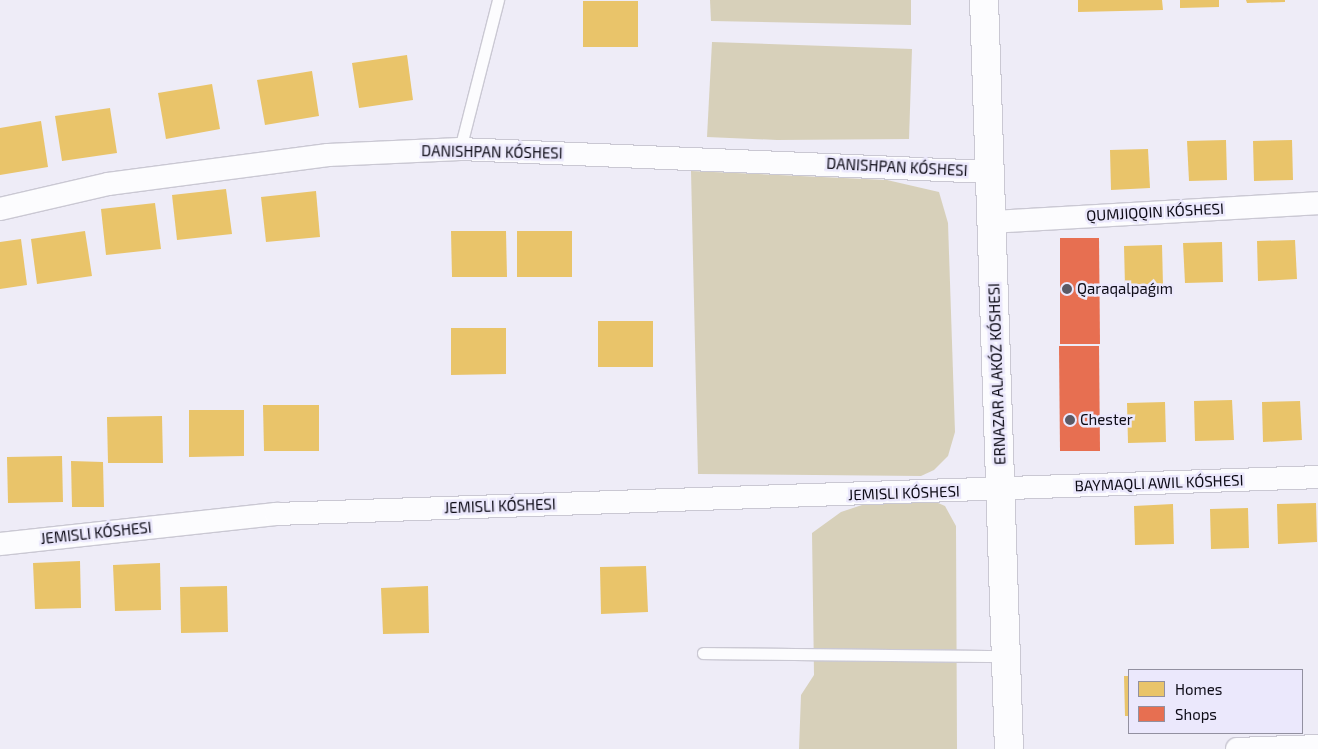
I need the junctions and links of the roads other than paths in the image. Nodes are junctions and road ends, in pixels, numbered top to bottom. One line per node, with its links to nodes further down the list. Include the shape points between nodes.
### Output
1 (498, 0): 3 (lane)
2 (984, 0): 4 (main road, ERNAZAR ALAKÓZ KÓSHESI)
3 (460, 149): 4 (street); 6 (street, via 318,156 108,184)
4 (989, 172): 7 (main road, ERNAZAR ALAKÓZ KÓSHESI)
5 (1318, 202): 7 (street)
6 (0, 209)
7 (992, 222): 9 (main road, ERNAZAR ALAKÓZ KÓSHESI)
8 (1318, 477): 9 (street, JEMISLI KÓSHESI)
9 (1001, 490): 10 (street, JEMISLI KÓSHESI, via 276,514); 12 (main road, ERNAZAR ALAKÓZ KÓSHESI)
10 (0, 544)
11 (703, 653): 12 (lane)
12 (1006, 656): 14 (main road, ERNAZAR ALAKÓZ KÓSHESI)
13 (1318, 746): 15 (street)
14 (1009, 749)
15 (1237, 749)

